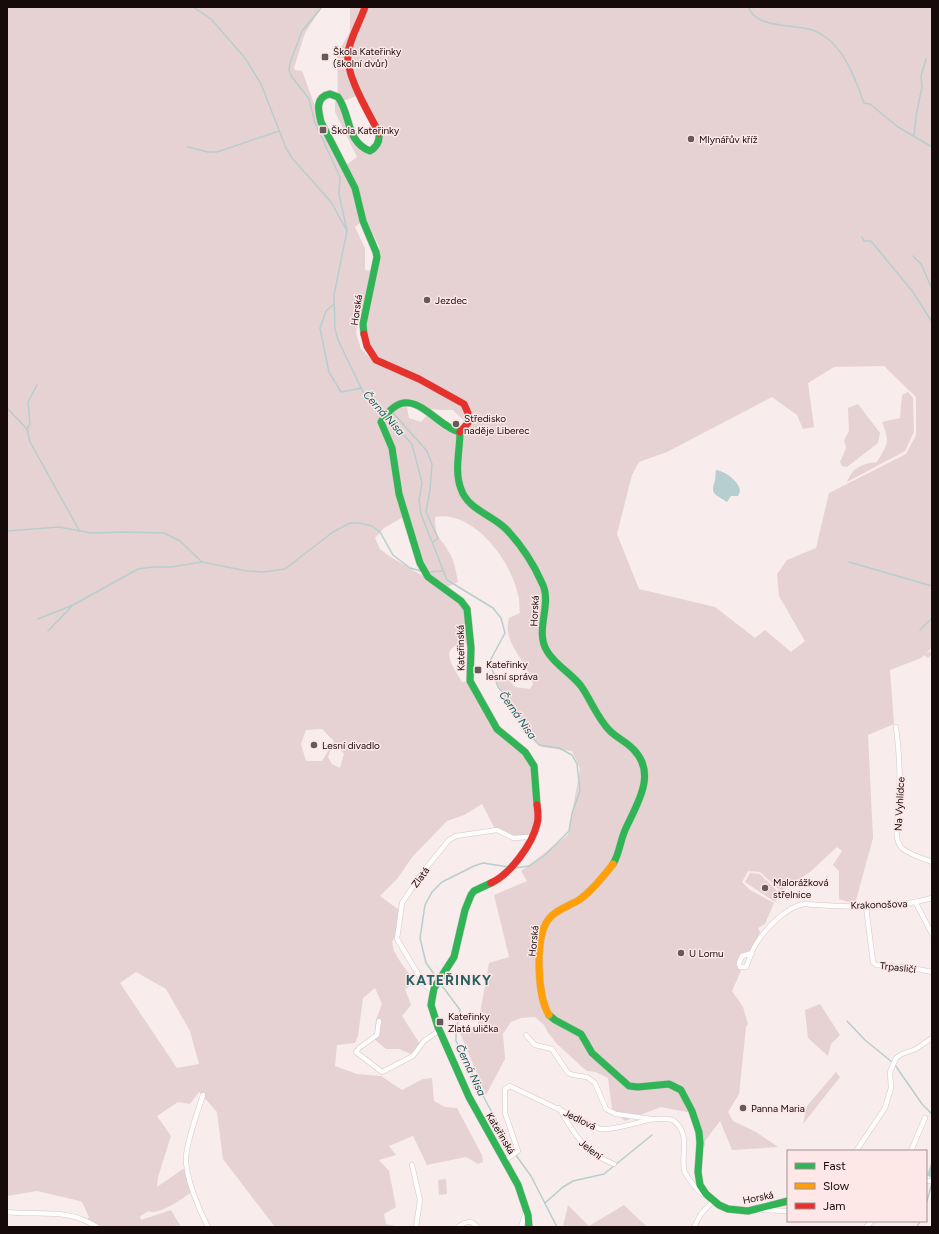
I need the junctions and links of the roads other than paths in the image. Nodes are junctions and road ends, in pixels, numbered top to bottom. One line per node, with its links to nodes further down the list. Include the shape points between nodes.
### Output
1 (365, 7): 2 (street, Horská, via 348,53 349,64 352,76 379,133 380,141 370,151 359,147 341,102 336,96 322,96 318,102 324,129 356,189 363,221 376,247 377,257 362,324 364,340 376,360 464,404 468,413 468,423)
2 (460, 432): 4 (street, Kateřinská, via 447,427 429,411 418,406 399,405 388,411 381,422 392,448 399,494 420,563 428,577 461,601 467,609 471,648 470,681 497,729 525,752 534,766 538,815 537,825); 26 (street, Horská, via 458,475 461,490 470,504 506,530 543,584 546,594 542,635 544,645 579,683 602,723 631,745 639,758 644,778 641,800 622,836 616,859 586,894 553,914 545,922 540,970 542,997 548,1014 581,1034 598,1060 612,1069 626,1084 636,1087 674,1085 682,1091 699,1132 701,1188)
3 (896, 727): 5 (street, Na Vyhlídce, via 901,786 896,826 897,840 902,848)
4 (530, 837): 12 (street, Kateřinská, via 510,870 501,878 470,895 454,957); 12 (street, Zlatá, via 513,838 496,830 456,836 449,840 422,873 402,904 397,939 424,984)
5 (932, 862)
6 (932, 898): 7 (street, Krakonošova)
7 (916, 903): 8 (street, Krakonošova); 9 (street)
8 (866, 907): 10 (street, Krakonošova, via 795,905 775,921 756,944); 11 (street, Trpasličí, via 876,965)
9 (932, 934)
10 (752, 954)
11 (932, 972)
12 (434, 988): 14 (street, Kateřinská, via 431,1000)
13 (379, 1021): 14 (street, via 377,1035 356,1052 382,1072 413,1056 424,1041)
14 (440, 1030): 23 (street, Kateřinská, via 479,1116)
15 (526, 1035): 20 (street, via 535,1044 552,1049 568,1073 587,1077 594,1083 603,1104 610,1111)
16 (932, 1038): 21 (street, via 921,1047 896,1058 890,1072 891,1088 885,1108)
17 (203, 1095): 34 (street, via 186,1158 194,1190)
18 (559, 1108): 20 (street, Jedlová, via 600,1129); 23 (street, Jedlová, via 520,1089 510,1086 505,1089 505,1113 518,1151); 24 (street, Jelení, via 578,1140)
19 (925, 1118): 22 (street)
20 (656, 1119): 26 (street, Jedlová, via 668,1119 677,1124 683,1135 685,1173 697,1189)
21 (857, 1150)
22 (911, 1150)
23 (508, 1158): 28 (street, Kateřinská)
24 (614, 1164)
25 (412, 1165): 35 (street, via 420,1200)
26 (711, 1199): 29 (street, Horská, via 720,1206 734,1211); 40 (street)
27 (787, 1201): 29 (street, Horská)
28 (527, 1209): 38 (street); 39 (street, Kateřinská)
29 (761, 1209): 30 (street)
30 (787, 1211)
31 (7, 1212): 33 (street, via 47,1212 77,1217)
32 (871, 1223): 41 (street)
33 (97, 1227)
34 (208, 1227)
35 (416, 1227)
36 (458, 1227): 37 (street, via 469,1221)
37 (478, 1227)
38 (521, 1227)
39 (529, 1227)
40 (694, 1227)
41 (866, 1227)

